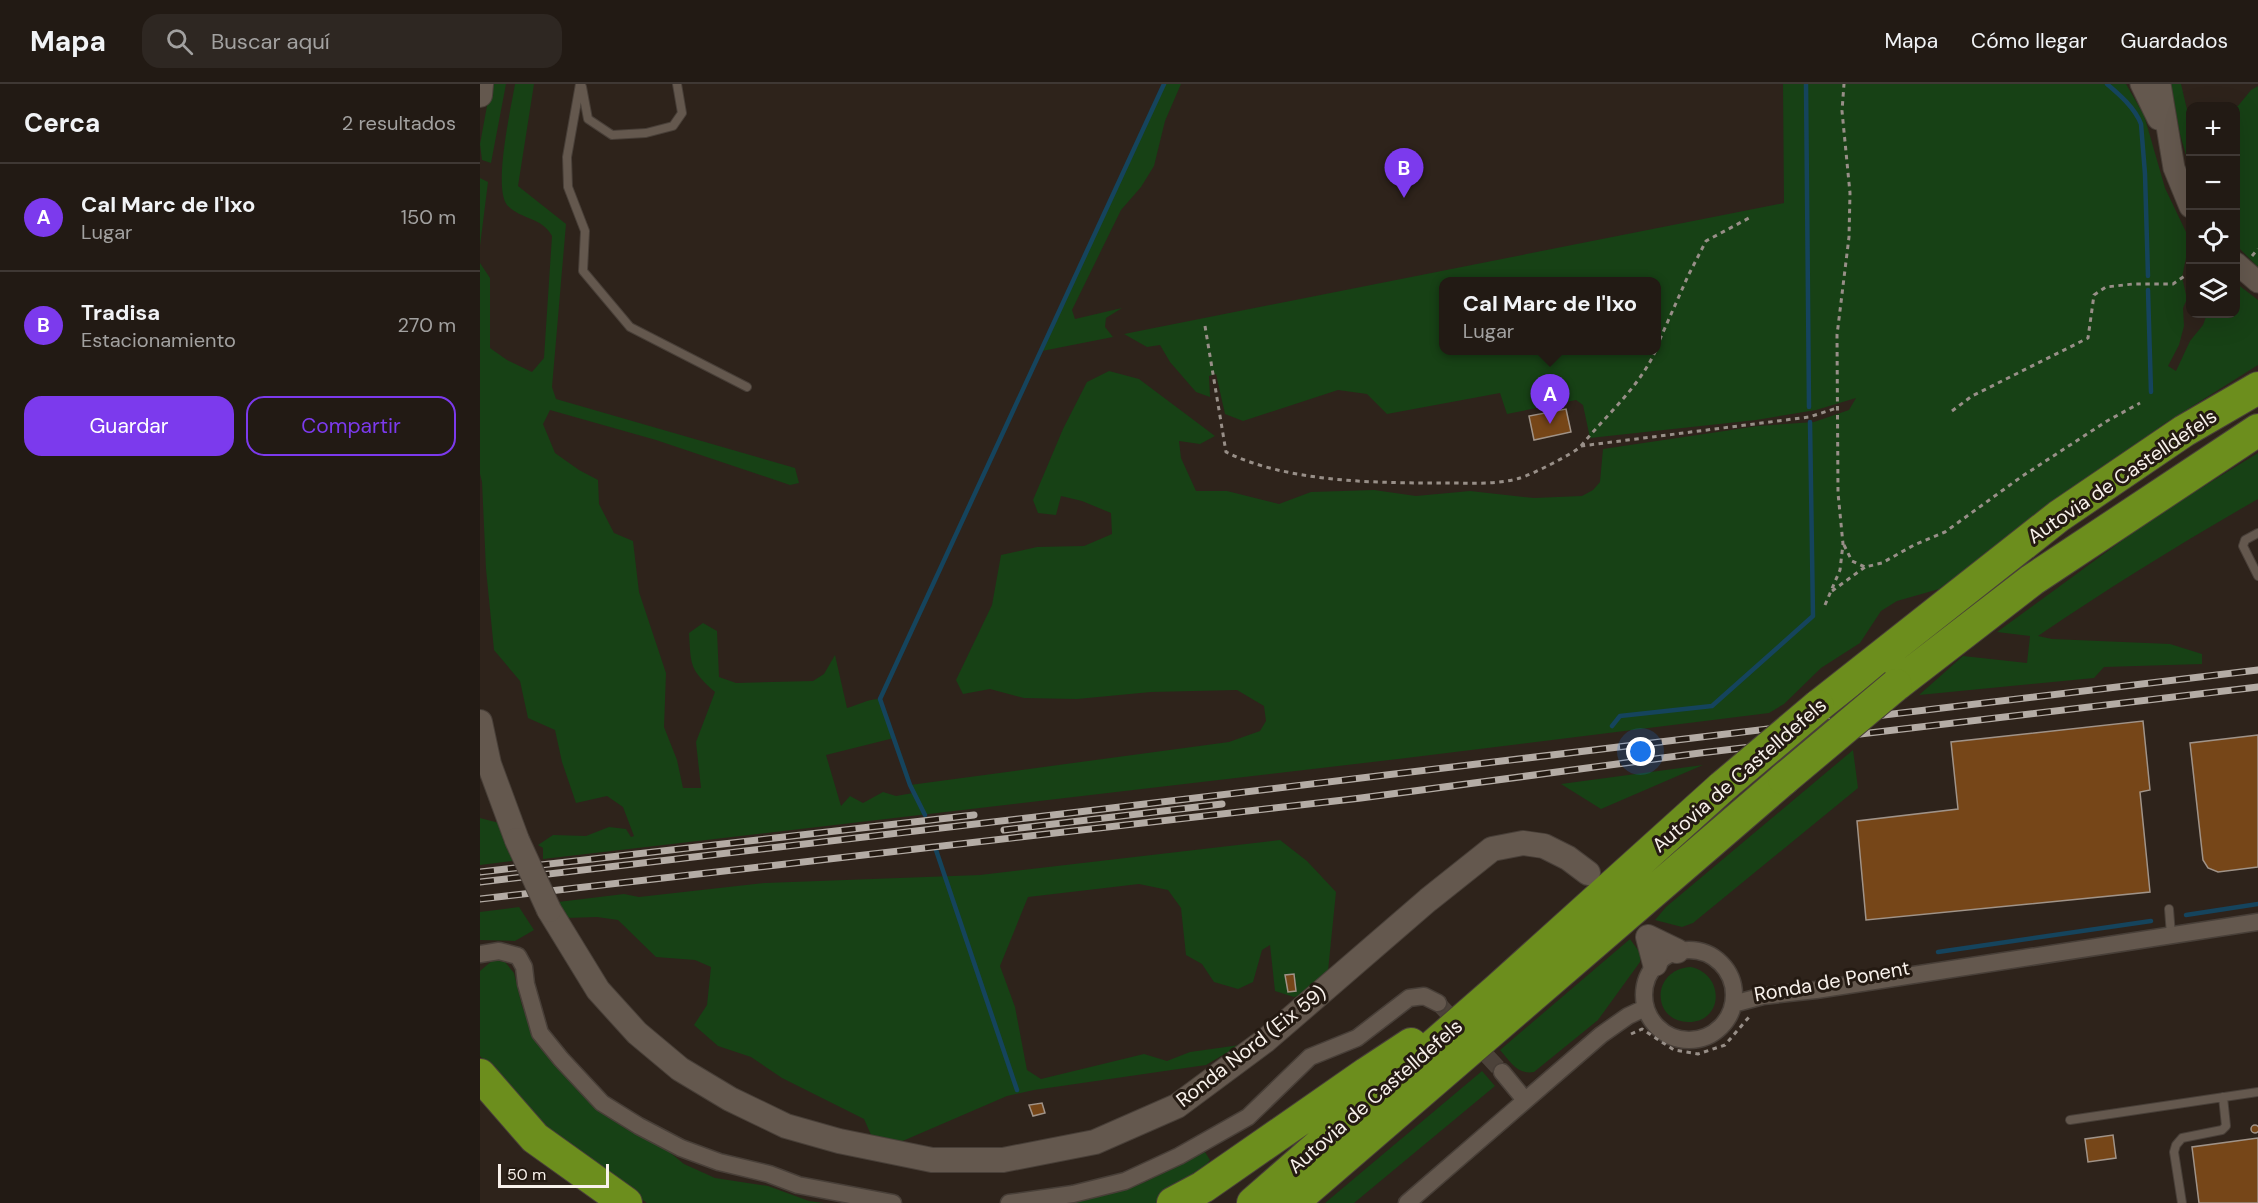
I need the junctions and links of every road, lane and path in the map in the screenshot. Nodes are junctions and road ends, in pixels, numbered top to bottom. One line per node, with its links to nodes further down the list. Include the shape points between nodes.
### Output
1 (481, 84): 7 (main road)
2 (581, 84): 3 (lane, via 588,118 612,135 673,126 682,112); 17 (lane, via 567,157 568,187 585,231 583,271 630,327)
3 (677, 84)
4 (1844, 84): 20 (path, via 1842,111 1850,193 1849,237 1837,335)
5 (2140, 84): 8 (street, via 2155,111)
6 (2160, 84): 8 (street)
7 (480, 94)
8 (2171, 156): 9 (street)
9 (2186, 199)
10 (1749, 218): 15 (path, via 1706,241)
11 (2190, 264): 21 (path, via 2189,273 2173,284 2106,287 2094,295 2088,338 1972,396)
12 (2236, 264): 13 (street)
13 (2258, 282)
14 (1205, 326): 23 (path, via 1226,452 1240,459 1290,474 1404,483 1493,483 1522,478)
15 (1661, 338)
16 (1653, 355): 23 (path, via 1625,399)
17 (747, 387)
18 (2258, 388): 39 (highway, Autovia de Castelldefels, bridge, via 2184,432 2059,516 1818,706)
19 (2140, 403): 26 (path, via 2021,477 1945,532 1882,563)
20 (1837, 408): 23 (path, via 1809,417); 25 (path)
21 (1952, 411)
22 (2258, 430): 57 (highway, Autovia de Castelldefels, bridge, via 2032,580 1896,685)
23 (1581, 446)
24 (2258, 533): 27 (lane, via 2245,540 2243,546)
25 (1843, 544): 26 (path, via 1852,561); 28 (path, via 1840,570)
26 (1865, 567): 28 (path)
27 (2258, 576)
28 (1831, 591): 29 (path)
29 (1825, 605)
30 (480, 722): 31 (main road, Ronda Nord (Eix 59), bridge, via 489,764 549,910 598,990 637,1032 680,1069 786,1126 839,1142 932,1160 1002,1160 1095,1142 1178,1106 1266,1040 1492,849 1522,843 1544,846)
31 (1588, 873)
32 (2169, 909): 34 (lane)
33 (2258, 922): 34 (street, Ronda de Ponent)
34 (2171, 935): 40 (street, Ronda de Ponent)
35 (1677, 951): 37 (main road, via 1648,937); 38 (street, via 1693,950 1720,962)
36 (480, 954): 53 (street, via 499,951 518,956 525,967 540,1033 602,1103 639,1126 719,1162 798,1185)
37 (1655, 964): 43 (street, via 1644,984)
38 (1732, 985): 40 (street, Ronda de Ponent); 42 (street)
39 (1498, 989): 55 (highway, via 1366,1073 1203,1187); 56 (highway, Autovia de Castelldefels)
40 (1763, 996): 42 (street, Ronda de Ponent)
41 (1438, 1003): 54 (street, via 1424,996 1409,998 1357,1038 1310,1057 1248,1117 1179,1156 1125,1181 1073,1194)
42 (1733, 1004): 43 (street, via 1724,1024 1713,1034 1687,1041 1660,1031)
43 (1645, 1008): 50 (street, via 1601,1035)
44 (1753, 1012): 45 (path, Ronda de Ponent, via 1725,1045 1698,1054 1674,1050 1642,1029)
45 (1623, 1038)
46 (1502, 1072): 50 (street)
47 (480, 1075): 52 (highway, via 535,1138)
48 (2258, 1092): 49 (lane)
49 (2223, 1097): 51 (lane); 59 (lane, via 2226,1126 2182,1138 2176,1145)
50 (1525, 1100): 58 (street)
51 (2070, 1120)
52 (626, 1203)
53 (892, 1203)
54 (1009, 1203)
55 (1173, 1203)
56 (1253, 1203)
57 (1292, 1203)
58 (1407, 1203)
59 (2182, 1203)

